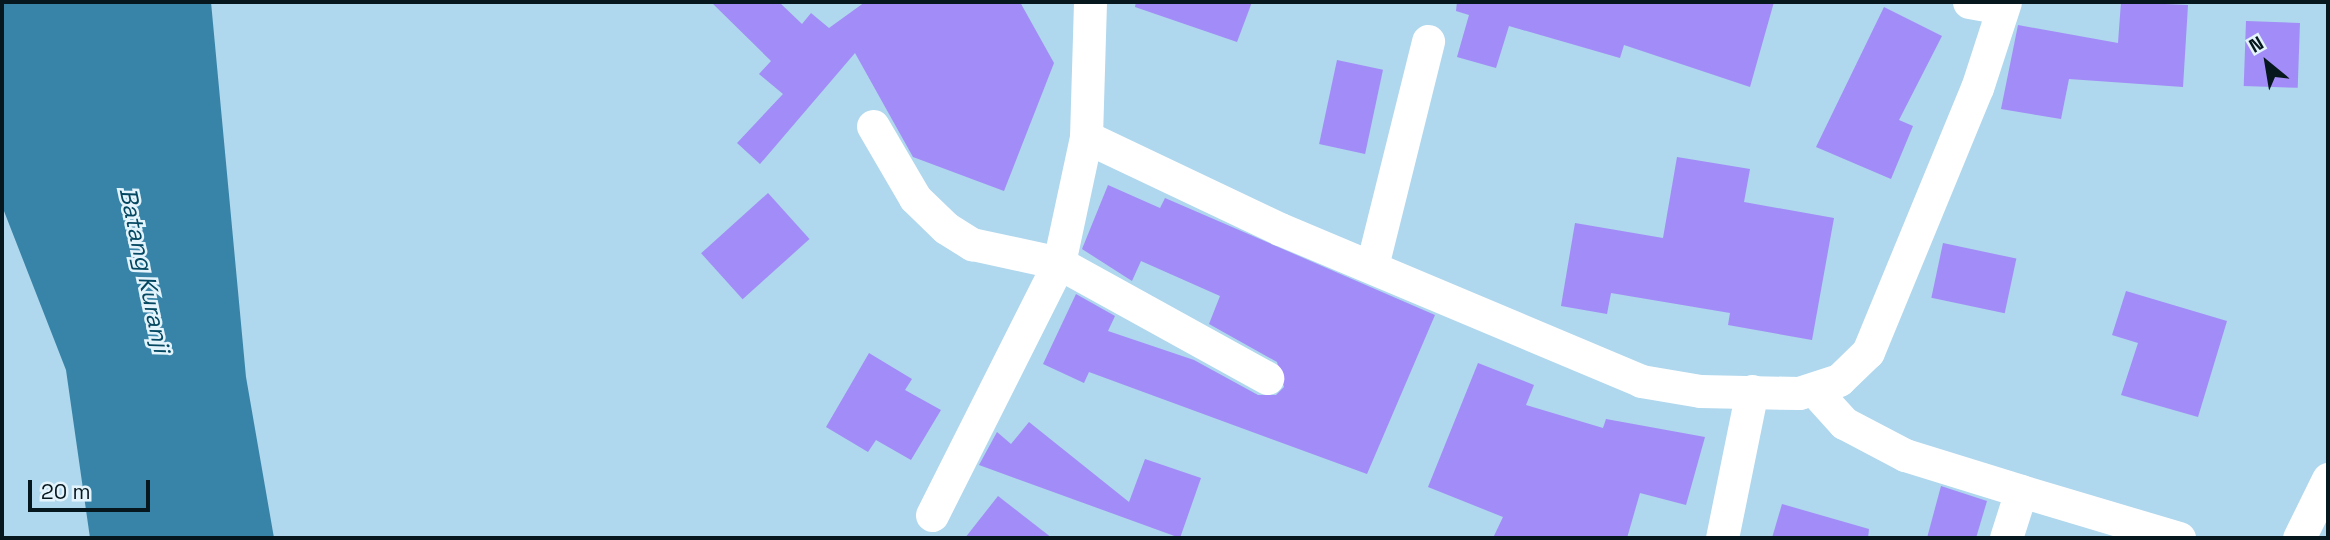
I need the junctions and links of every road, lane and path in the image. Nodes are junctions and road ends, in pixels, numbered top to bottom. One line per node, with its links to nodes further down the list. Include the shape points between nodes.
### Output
1 (1090, 2): 6 (street)
2 (1969, 2): 3 (street)
3 (2003, 5): 10 (street, via 1977,88 1868,352 1839,380)
4 (1428, 41): 8 (street)
5 (873, 126): 7 (street, via 915,198 946,228 972,244)
6 (1086, 137): 7 (street); 8 (street)
7 (1059, 263): 9 (street); 14 (street)
8 (1372, 266): 11 (street, via 1641,381 1700,391)
9 (1267, 378)
10 (1814, 390): 11 (street); 13 (street, via 1844,424 1905,455)
11 (1752, 391): 15 (street)
12 (2328, 479): 18 (street)
13 (2021, 491): 16 (street); 17 (street)
14 (932, 515)
15 (1723, 538)
16 (2006, 538)
17 (2179, 538)
18 (2299, 538)

